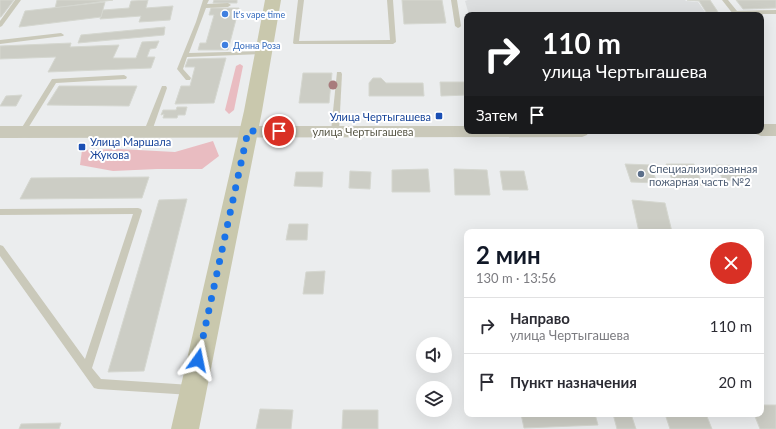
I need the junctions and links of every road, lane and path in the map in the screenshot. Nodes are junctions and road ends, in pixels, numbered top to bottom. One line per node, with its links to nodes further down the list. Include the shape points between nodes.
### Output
1 (18, 0): 12 (lane)
2 (273, 0): 16 (main road)
3 (301, 0): 4 (lane, via 296,43 393,42)
4 (390, 0)
5 (454, 0): 13 (lane)
6 (725, 0): 9 (lane)
7 (206, 3): 8 (lane); 17 (lane)
8 (228, 5)
9 (734, 12)
10 (764, 12): 11 (lane)
11 (776, 12)
12 (0, 25)
13 (458, 26)
14 (62, 35): 15 (lane)
15 (0, 42)
16 (263, 53): 17 (lane); 25 (main road)
17 (185, 55): 20 (lane, via 180,69)
18 (339, 74): 26 (lane)
19 (124, 77): 29 (lane, via 54,81)
20 (188, 78)
21 (164, 88): 24 (lane)
22 (764, 130): 23 (street)
23 (776, 130)
24 (148, 131): 25 (street, улица Чертыгашева); 29 (street, улица Чертыгашева)
25 (248, 131): 26 (street, улица Чертыгашева); 33 (main road)
26 (335, 131): 27 (street, улица Чертыгашева)
27 (464, 131)
28 (0, 132): 29 (street, улица Чертыгашева)
29 (23, 132)
30 (0, 212): 32 (lane, via 138,211)
31 (0, 249): 32 (lane)
32 (87, 369): 33 (lane, via 98,384)
33 (192, 390): 34 (main road)
34 (185, 429)

